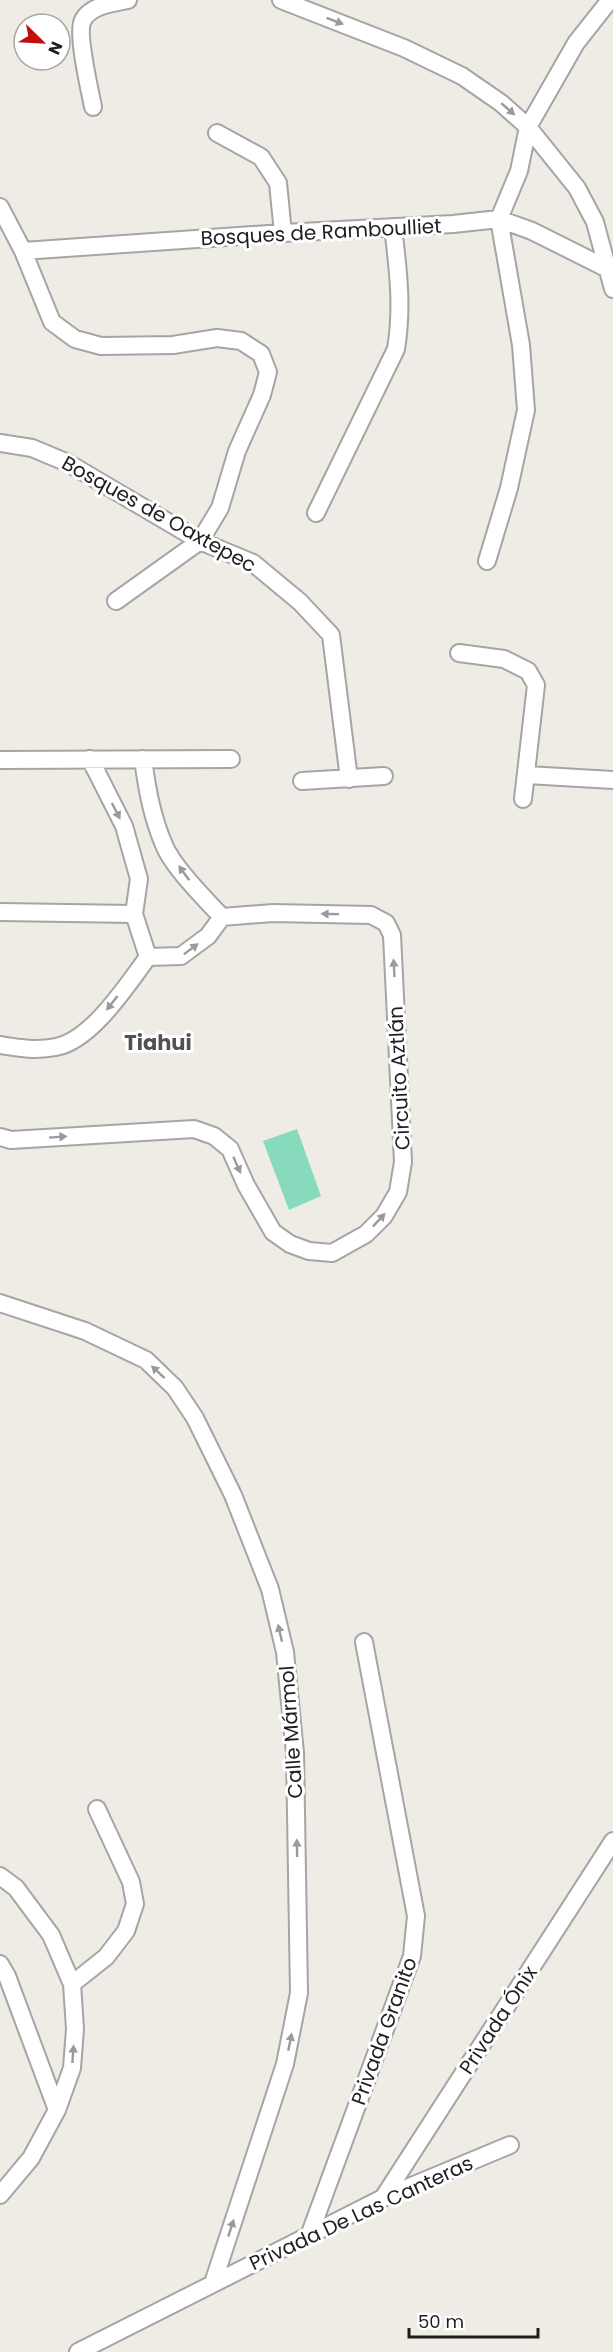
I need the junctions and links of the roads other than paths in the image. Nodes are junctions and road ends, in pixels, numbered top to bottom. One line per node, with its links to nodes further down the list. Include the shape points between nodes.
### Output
1 (128, 0): 4 (street, via 107,4 82,20 80,35)
2 (281, 0): 5 (street, one-way to 5, via 404,48 462,76)
3 (609, 2): 5 (street, via 576,43)
4 (93, 107)
5 (528, 127): 8 (street, via 519,171); 12 (street, via 577,188 595,222)
6 (217, 133): 10 (street, via 261,157 278,183)
7 (0, 207): 11 (street)
8 (499, 219): 9 (street, Bosques de Ramboulliet); 12 (street, Bosques de Ramboulliet); 17 (street, via 521,345 526,410)
9 (393, 227): 10 (street, Bosques de Ramboulliet); 15 (street, via 400,288 396,349)
10 (283, 233): 11 (street, Bosques de Ramboulliet)
11 (23, 251): 16 (street, via 52,322 75,339 101,346 173,345 217,338 241,341 261,354 268,372 262,395 237,451 220,508)
12 (608, 269): 13 (street)
13 (613, 290)
14 (0, 443): 16 (street, Bosques de Oaxtepec, via 32,448 68,462)
15 (316, 513)
16 (200, 541): 18 (street); 26 (street, Bosques de Oaxtepec, via 253,563 300,602 331,635)
17 (488, 561)
18 (116, 602)
19 (459, 653): 24 (street, via 504,658 528,671 536,685)
20 (90, 759): 21 (street); 23 (street); 31 (street, one-way to 31, via 124,826 139,879)
21 (143, 759): 22 (street); 32 (street, one-way to 21, via 165,847 149,800)
22 (231, 759)
23 (0, 760)
24 (527, 775): 27 (street); 29 (street)
25 (384, 776): 26 (street)
26 (349, 779): 28 (street)
27 (613, 780)
28 (302, 782)
29 (523, 799)
30 (0, 912): 31 (street)
31 (134, 914): 33 (street)
32 (222, 917): 33 (street, one-way to 32, via 181,956 208,936); 35 (street, Circuito Aztlán, one-way to 32, via 11,1140 195,1130 213,1136 230,1149 273,1232 290,1244 309,1251 332,1252 366,1234 384,1216 398,1192 403,1162 392,934 386,923 371,915 273,913)
33 (148, 957): 34 (street, one-way to 34, via 107,1011 83,1033 58,1047 30,1050)
34 (0, 1046)
35 (0, 1137)
36 (0, 1303): 48 (street, Calle Mármol, one-way to 36, via 285,2064 299,1993 295,1753 285,1652 270,1589 233,1495 195,1418 175,1388 146,1360 126,1350 85,1331)
37 (364, 1642): 47 (street, Privada Granito, via 416,1916 412,1956)
38 (97, 1809): 42 (street, via 131,1882 135,1904 126,1931 106,1957)
39 (613, 1841): 46 (street, Privada Ónix)
40 (0, 1876): 42 (street, via 16,1888 51,1935)
41 (0, 1964): 43 (street)
42 (72, 1984): 43 (street, one-way to 42, via 72,2068)
43 (57, 2110): 45 (street, via 31,2158)
44 (510, 2145): 46 (street, Privada De Las Canteras)
45 (0, 2195)
46 (383, 2198): 47 (street, Privada De Las Canteras)
47 (309, 2236): 48 (street, Privada De Las Canteras)
48 (213, 2283): 49 (street, Privada De Las Canteras)
49 (78, 2352)

